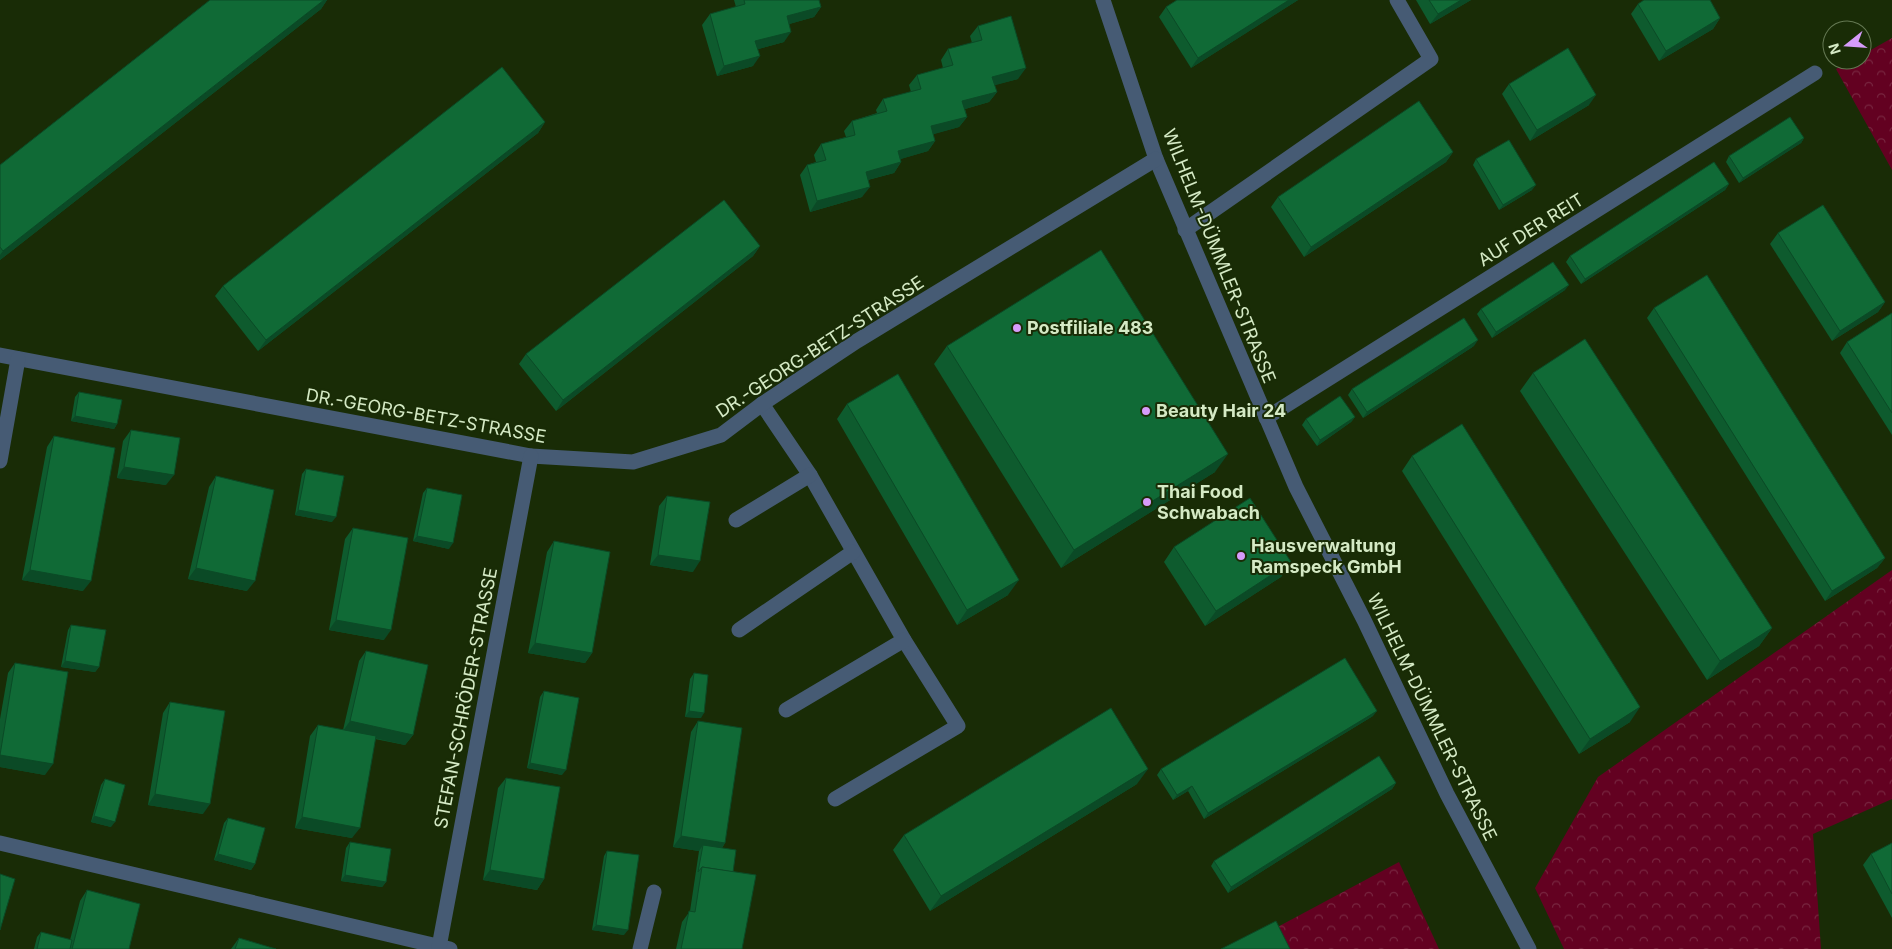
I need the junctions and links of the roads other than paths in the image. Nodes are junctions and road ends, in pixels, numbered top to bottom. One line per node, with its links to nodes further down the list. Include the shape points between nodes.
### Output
1 (1103, 0): 4 (street, WILHELM-DÜMMLER-STRASSE)
2 (1397, 0): 5 (street, via 1431,59)
3 (1816, 73): 9 (street, AUF DER REIT)
4 (1156, 158): 5 (street, WILHELM-DÜMMLER-STRASSE); 8 (street, DR.-GEORG-BETZ-STRASSE, via 857,341)
5 (1186, 230): 9 (street, WILHELM-DÜMMLER-STRASSE)
6 (0, 355): 7 (street, DR.-GEORG-BETZ-STRASSE)
7 (18, 358): 10 (street, DR.-GEORG-BETZ-STRASSE); 11 (street)
8 (762, 404): 10 (street, DR.-GEORG-BETZ-STRASSE, via 721,435 633,462); 12 (street)
9 (1266, 418): 23 (street, WILHELM-DÜMMLER-STRASSE, via 1296,487 1447,794)
10 (531, 456): 21 (street, STEFAN-SCHRÖDER-STRASSE)
11 (0, 461)
12 (810, 475): 13 (street); 14 (street)
13 (736, 520)
14 (853, 552): 15 (street); 16 (street)
15 (739, 630)
16 (904, 640): 17 (street); 18 (street, via 958,726)
17 (786, 710)
18 (835, 798)
19 (0, 843): 21 (street, STEFAN-SCHRÖDER-STRASSE)
20 (654, 892): 22 (street)
21 (444, 948)
22 (640, 949)
23 (1529, 949)

